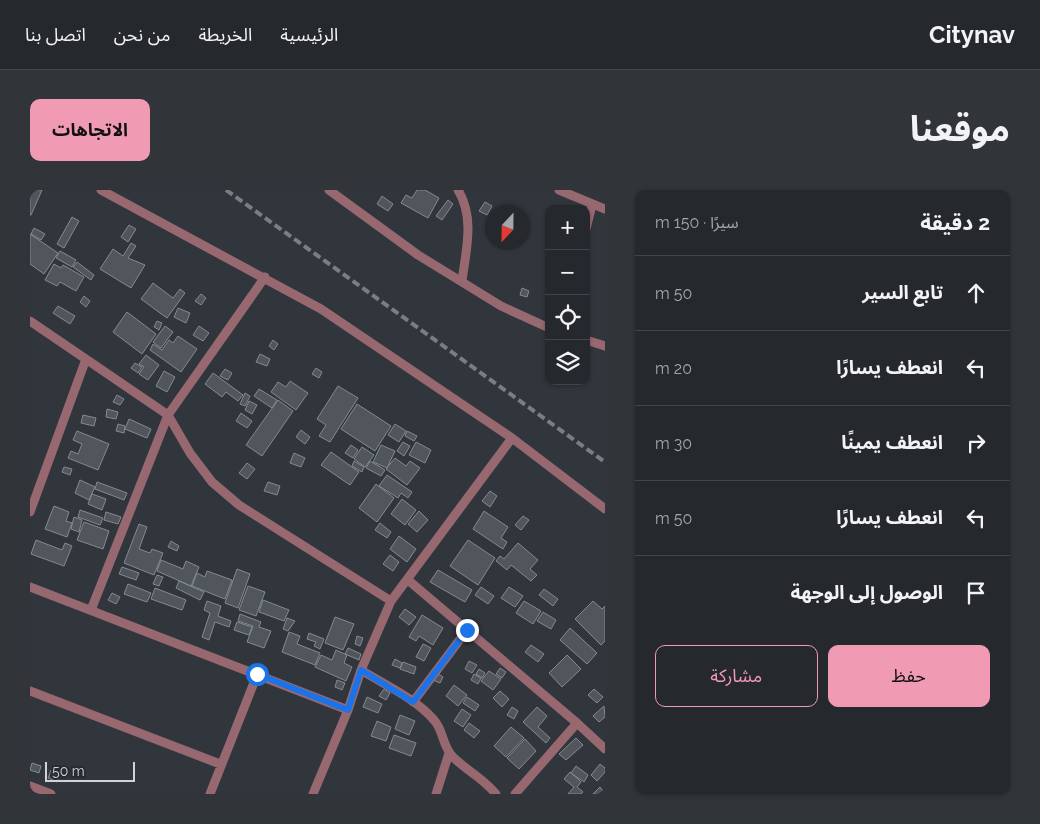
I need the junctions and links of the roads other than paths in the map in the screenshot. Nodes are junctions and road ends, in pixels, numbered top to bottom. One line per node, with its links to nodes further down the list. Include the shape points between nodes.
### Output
1 (101, 190): 8 (street)
2 (329, 190): 9 (street, via 393,238)
3 (458, 190): 9 (street, via 470,226)
4 (559, 190): 5 (street)
5 (592, 205): 6 (street); 7 (street)
6 (605, 209)
7 (590, 213)
8 (265, 278): 15 (street); 16 (street, via 321,309)
9 (462, 281): 11 (street, via 502,306)
10 (30, 321): 14 (street)
11 (545, 326)
12 (590, 341): 13 (street)
13 (605, 346)
14 (86, 360): 15 (street); 18 (street)
15 (168, 415): 21 (street, via 212,482 239,505); 22 (street)
16 (512, 438): 17 (street); 19 (street)
17 (605, 509)
18 (30, 512)
19 (408, 580): 21 (street); 23 (street)
20 (30, 587): 22 (street)
21 (391, 601): 24 (street)
22 (91, 610): 25 (street)
23 (467, 630): 27 (street); 29 (street)
24 (361, 670): 27 (street); 28 (street)
25 (257, 674): 28 (street); 32 (street)
26 (30, 691): 32 (street)
27 (413, 702): 31 (street, via 434,719)
28 (348, 710): 36 (street)
29 (577, 723): 30 (street); 39 (street)
30 (605, 749)
31 (449, 753): 37 (street); 38 (street, via 485,780)
32 (220, 764): 35 (street)
33 (30, 786): 34 (street)
34 (51, 794)
35 (210, 794)
36 (313, 794)
37 (436, 794)
38 (496, 794)
39 (515, 794)

